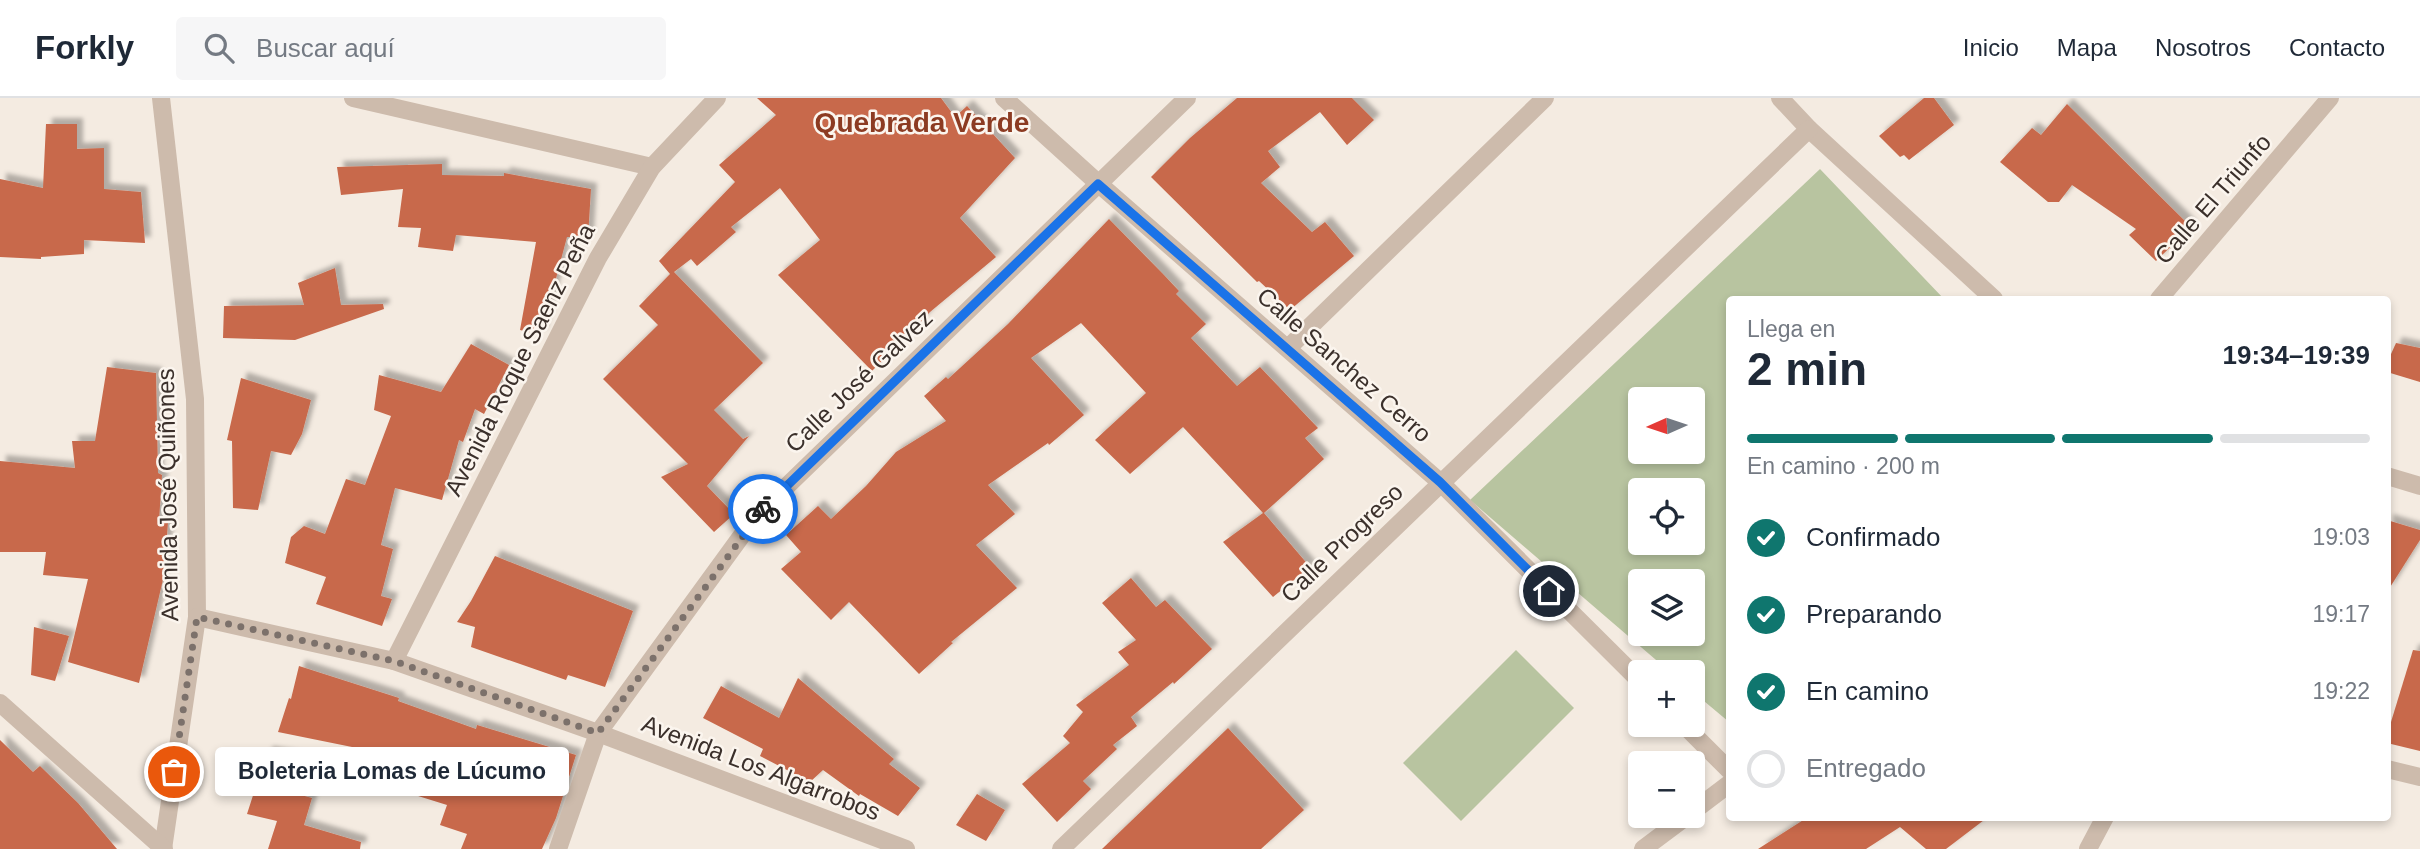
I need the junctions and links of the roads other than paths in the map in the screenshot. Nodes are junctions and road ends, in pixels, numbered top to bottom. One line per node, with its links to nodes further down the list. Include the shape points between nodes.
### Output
1 (161, 98): 18 (street, Avenida José Quiñones, via 195,399)
2 (353, 98): 10 (street)
3 (717, 98): 10 (street, Avenida Roque Saenz Peña)
4 (1004, 98): 11 (street, Calle Sanchez Cerro)
5 (1187, 98): 11 (street, Calle José Galvez)
6 (1545, 98): 14 (street)
7 (1780, 98): 9 (street)
8 (2330, 98): 13 (street, Calle El Triunfo)
9 (1809, 129): 12 (street); 16 (street, Calle Progreso)
10 (652, 167): 19 (street, Avenida Roque Saenz Peña, via 598,258)
11 (1098, 184): 14 (street, Calle Sanchez Cerro); 22 (street, Calle José Galvez, via 755,516)
12 (1991, 296)
13 (2162, 296)
14 (1288, 348): 16 (street, Calle Sanchez Cerro)
15 (2391, 477): 17 (street)
16 (1440, 482): 20 (street, Calle Sanchez Cerro); 34 (street, Calle Progreso)
17 (2420, 486)
18 (197, 617): 19 (street, Avenida Los Algarrobos); 31 (street, Avenida José Quiñones)
19 (394, 661): 22 (street, Avenida Los Algarrobos)
20 (1628, 669)
21 (0, 703): 31 (street)
22 (598, 733): 32 (street, Calle José Galvez); 33 (street, Avenida Los Algarrobos)
23 (1696, 737): 24 (street)
24 (1726, 768)
25 (2391, 770): 26 (street)
26 (2420, 777)
27 (1726, 786): 28 (street)
28 (1705, 802)
29 (2103, 821): 36 (street)
30 (1671, 828): 35 (street)
31 (163, 849)
32 (558, 849)
33 (906, 849)
34 (1061, 849)
35 (1643, 849)
36 (2088, 849)

